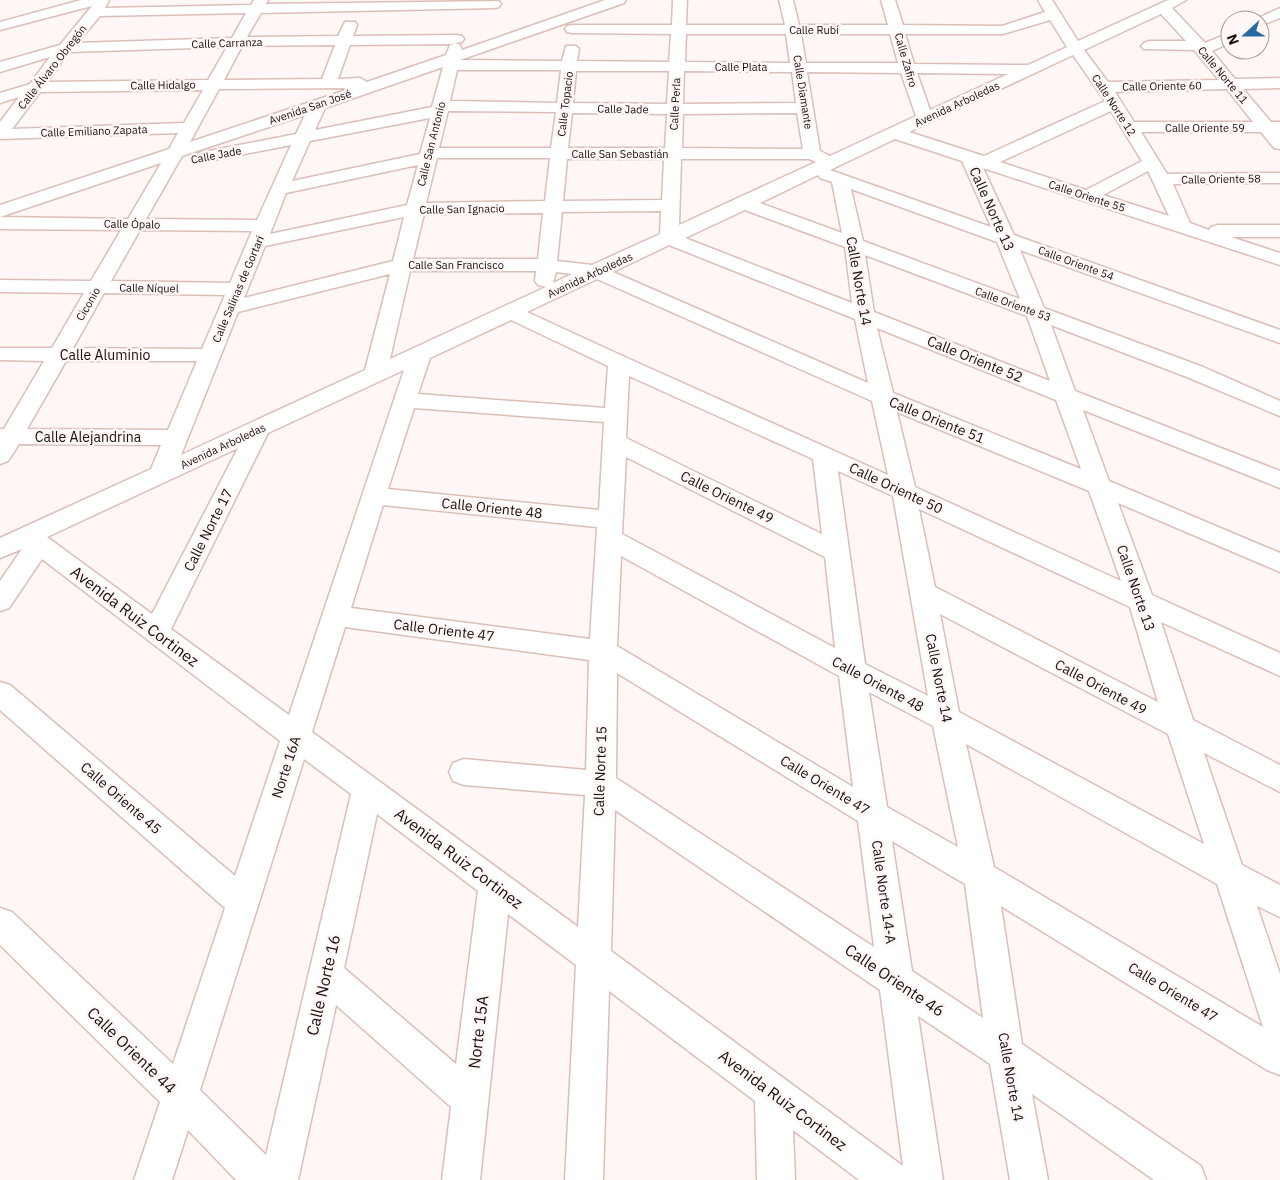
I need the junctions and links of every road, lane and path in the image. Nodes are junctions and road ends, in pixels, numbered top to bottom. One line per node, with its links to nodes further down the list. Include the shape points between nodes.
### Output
1 (46, 0): 16 (street)
2 (619, 0): 15 (street, Avenida San José)
3 (680, 0): 18 (street, Calle Perla)
4 (786, 0): 19 (street, Calle Diamante)
5 (888, 0): 20 (street, Calle Zafiro)
6 (1273, 0): 13 (street)
7 (95, 3): 10 (street); 16 (street); 26 (street, Calle Álvaro Obregón)
8 (359, 3): 9 (street); 10 (street); 22 (street)
9 (466, 3): 11 (street); 21 (street, Calle San Antonio)
10 (259, 4): 24 (street, Ciconio)
11 (494, 4)
12 (1172, 4): 27 (street, Avenida Arboledas); 28 (street, Calle Norte 11)
13 (1280, 4)
14 (1052, 5): 20 (street, Calle Rubí, via 1002,30); 27 (street, Calle Norte 12)
15 (570, 15): 18 (street, Calle Rubí); 29 (street, Avenida San José); 30 (street, Calle Topacio)
16 (32, 18): 17 (street)
17 (0, 26)
18 (679, 30): 19 (street, Calle Rubí); 32 (street, Calle Perla)
19 (793, 30): 20 (street, Calle Rubí); 34 (street, Calle Diamante)
20 (897, 30): 33 (street, Calle Zafiro)
21 (457, 39): 22 (street, Calle Carranza); 29 (street, Calle San Antonio)
22 (344, 40): 24 (street, Calle Carranza); 36 (street)
23 (1220, 41): 28 (street)
24 (239, 42): 26 (street, Calle Carranza); 39 (street, Ciconio)
25 (1150, 46): 28 (street)
26 (65, 48): 31 (street, Calle Carranza); 41 (street, Calle Álvaro Obregón)
27 (1075, 48): 35 (street, Avenida Arboledas); 42 (street, Calle Norte 12)
28 (1201, 48): 40 (street, Calle Norte 11)
29 (451, 62): 30 (street, Calle Plata); 37 (street, Avenida San José); 48 (street, Calle San Antonio)
30 (570, 66): 32 (street, Calle Plata); 46 (street, Calle Topacio)
31 (0, 67)
32 (677, 67): 34 (street, Calle Plata); 49 (street, Calle Perla)
33 (907, 67): 34 (street, Calle Plata); 35 (street, Calle Plata); 50 (street, Calle Zafiro)
34 (799, 68): 47 (street, Calle Diamante)
35 (1033, 69): 50 (street, Avenida Arboledas)
36 (328, 83): 37 (street, Calle Hidalgo); 39 (street, Calle Hidalgo)
37 (380, 83): 45 (street, Avenida San José)
38 (1280, 83): 40 (street, Calle Oriente 60)
39 (212, 85): 41 (street, Calle Hidalgo); 51 (street, Ciconio)
40 (1232, 85): 42 (street, Calle Oriente 60); 53 (street, Calle Norte 11)
41 (35, 87): 43 (street, Calle Hidalgo); 55 (street, Calle Álvaro Obregón)
42 (1104, 87): 44 (street, Calle Norte 12)
43 (0, 98)
44 (1114, 103): 52 (street, Calle Norte 12); 62 (street, Calle Norte 13)
45 (318, 105): 56 (street, Calle Salinas de Gortari); 61 (street, Avenida San José)
46 (565, 108): 48 (street, Calle Jade); 49 (street, Calle Jade); 58 (street, Calle Topacio)
47 (806, 108): 49 (street, Calle Jade); 64 (street, Calle Diamante)
48 (440, 109): 56 (street, Calle Jade); 60 (street, Calle San Antonio)
49 (675, 109): 59 (street, Calle Perla)
50 (925, 119): 54 (street, Avenida Arboledas)
51 (188, 128): 55 (street, Calle Emiliano Zapata); 61 (street, Ciconio)
52 (1130, 128): 53 (street, Calle Oriente 59); 63 (street, Calle Norte 12)
53 (1273, 128): 57 (street, Calle Norte 11)
54 (895, 133): 62 (street, Calle Oriente 55); 64 (street, Avenida Arboledas)
55 (0, 134)
56 (304, 138): 61 (street, Calle Jade); 67 (street, Calle Salinas de Gortari)
57 (1280, 144)
58 (558, 153): 59 (street, Calle San Sebastián); 60 (street, Calle San Sebastián); 71 (street, Calle Topacio)
59 (672, 154): 64 (street, Calle San Sebastián); 70 (street, Calle Perla)
60 (428, 156): 67 (street, Calle San Sebastián); 72 (street, Calle San Antonio)
61 (172, 158): 73 (street, Avenida San José); 75 (street, Ciconio)
62 (977, 161): 68 (street, Calle Oriente 55); 79 (street, Calle Norte 13)
63 (1152, 162): 66 (street, Calle Norte 12); 68 (street)
64 (824, 166): 69 (street, Avenida Arboledas); 79 (street, Calle Oriente 54); 81 (street, Calle Norte 14)
65 (1280, 178): 66 (street, Calle Oriente 58)
66 (1162, 180): 76 (street, Calle Norte 12)
67 (279, 189): 78 (street, Calle Salinas de Gortari)
68 (1086, 197): 76 (street, Calle Oriente 55)
69 (744, 203): 80 (street, Avenida Arboledas); 81 (street, Calle Oriente 53)
70 (671, 205): 71 (street, Calle San Ignacio); 80 (street, Calle Perla)
71 (553, 207): 72 (street, Calle San Ignacio); 84 (street, Calle Topacio)
72 (415, 209): 78 (street, Calle San Ignacio); 83 (street, Calle San Antonio)
73 (0, 211)
74 (0, 223): 75 (street, Calle Ópalo)
75 (134, 224): 78 (street, Calle Ópalo); 87 (street, Ciconio)
76 (1189, 228): 77 (street); 82 (street, Calle Oriente 55)
77 (1280, 231)
78 (260, 234): 88 (street, Calle Salinas de Gortari)
79 (1006, 237): 92 (street, Calle Norte 13); 94 (street, Calle Oriente 54)
80 (669, 238): 85 (street, Avenida Arboledas); 93 (street, Calle Oriente 52)
81 (854, 245): 92 (street, Calle Oriente 53); 93 (street, Calle Norte 14)
82 (1280, 259)
83 (401, 265): 84 (street, Calle San Francisco); 90 (street, Calle San Francisco); 100 (street, Calle San Antonio)
84 (547, 265): 85 (street, Calle San Francisco); 89 (street, Calle Topacio)
85 (597, 272): 89 (street, Avenida Arboledas); 102 (street, Calle Oriente 51)
86 (0, 286): 87 (street, Calle Níquel)
87 (98, 287): 88 (street, Calle Níquel); 96 (street, Ciconio)
88 (238, 289): 90 (street, Calle Salinas de Gortari)
89 (543, 297): 91 (street, Avenida Arboledas)
90 (230, 308): 98 (street, Calle Salinas de Gortari)
91 (511, 312): 97 (street, Avenida Arboledas); 99 (street, Calle Oriente 50)
92 (1035, 312): 101 (street, Calle Norte 13); 104 (street, Calle Oriente 53, via 1195,372)
93 (864, 316): 101 (street, Calle Oriente 52); 102 (street, Calle Norte 14)
94 (1280, 337)
95 (0, 354): 96 (street, Calle Aluminio)
96 (59, 354): 98 (street, Calle Aluminio); 108 (street, Ciconio)
97 (420, 354): 100 (street, Avenida Arboledas); 103 (street, Norte 16A)
98 (210, 355): 107 (street, Calle Salinas de Gortari)
99 (619, 363): 106 (street, Calle Norte 15); 109 (street, Calle Oriente 50)
100 (375, 375): 105 (street, Avenida Arboledas)
101 (1065, 395): 111 (street, Calle Oriente 52); 112 (street, Calle Norte 13)
102 (884, 398): 112 (street, Calle Oriente 51); 113 (street, Calle Norte 14)
103 (405, 400): 106 (street, Calle Oriente 49); 114 (street, Norte 16A)
104 (1280, 409)
105 (259, 429): 110 (street, Avenida Arboledas); 124 (street, Calle Norte 17)
106 (616, 429): 115 (street, Calle Norte 15); 118 (street, Calle Oriente 49)
107 (176, 438): 108 (street, Calle Alejandrina); 110 (street, Calle Salinas de Gortari)
108 (4, 443)
109 (824, 455): 113 (street, Calle Oriente 50); 118 (street, Calle Norte 14-A)
110 (161, 474): 116 (street, Avenida Arboledas)
111 (1280, 480)
112 (1100, 486): 119 (street, Calle Oriente 51); 121 (street, Calle Norte 13)
113 (904, 492): 120 (street, Calle Norte 14); 121 (street, Calle Oriente 50)
114 (374, 496): 115 (street, Calle Oriente 48); 123 (street, Norte 16A)
115 (609, 529): 125 (street, Calle Norte 15); 127 (street, Calle Oriente 48)
116 (34, 540): 117 (street, Avenida Arboledas); 122 (street); 124 (street, Avenida Ruiz Cortinez)
117 (0, 549)
118 (838, 553): 127 (street, Calle Norte 14-A)
119 (1280, 563)
120 (923, 594): 129 (street, Calle Norte 14); 130 (street, Calle Oriente 49)
121 (1141, 600): 126 (street, Calle Oriente 50); 130 (street, Calle Norte 13)
122 (0, 601)
123 (335, 616): 125 (street, Calle Oriente 47); 131 (street, Norte 16A)
124 (156, 632): 131 (street, Avenida Ruiz Cortinez)
125 (603, 651): 134 (street, Calle Norte 15); 136 (street, Calle Oriente 47)
126 (1280, 665)
127 (852, 670): 129 (street, Calle Oriente 48); 136 (street, Calle Norte 14-A)
128 (0, 693): 141 (street, Calle Oriente 45)
129 (946, 719): 137 (street, Calle Oriente 48); 138 (street, Calle Norte 14)
130 (1181, 729): 133 (street, Calle Oriente 49); 137 (street, Calle Norte 13)
131 (296, 736): 135 (street, Avenida Ruiz Cortinez); 141 (street, Norte 16A)
132 (464, 772): 134 (street)
133 (1280, 778)
134 (601, 784): 143 (street, Calle Norte 15); 145 (street, Calle Oriente 46)
135 (367, 789): 139 (street, Avenida Ruiz Cortinez); 144 (street, Calle Norte 16)
136 (874, 815): 138 (street, Calle Oriente 47); 145 (street, Calle Norte 14-A)
137 (1230, 875): 140 (street, Calle Oriente 48); 146 (street, Calle Norte 13)
138 (980, 876): 147 (street, Calle Norte 14); 148 (street, Calle Oriente 47)
139 (495, 885): 143 (street, Avenida Ruiz Cortinez); 151 (street, Norte 15A)
140 (1280, 902)
141 (243, 903): 150 (street, Norte 16A)
142 (0, 923): 150 (street, Calle Oriente 44)
143 (593, 958): 149 (street, Avenida Ruiz Cortinez); 156 (street, Calle Norte 15)
144 (325, 974): 151 (street); 154 (street, Calle Norte 16)
145 (896, 981): 147 (street, Calle Oriente 46); 159 (street, Calle Norte 14-A)
146 (1280, 1024)
147 (1006, 1054): 160 (street, Calle Norte 14); 161 (street, Calle Oriente 46)
148 (1280, 1057)
149 (772, 1092): 157 (street); 158 (street, Avenida Ruiz Cortinez)
150 (180, 1096): 152 (street, Norte 16A); 153 (street, Calle Oriente 44)
151 (470, 1099): 155 (street, Norte 15A)
152 (153, 1180)
153 (263, 1180)
154 (279, 1180)
155 (461, 1180)
156 (584, 1180)
157 (776, 1180)
158 (890, 1180)
159 (924, 1180)
160 (1029, 1180)
161 (1186, 1180)

